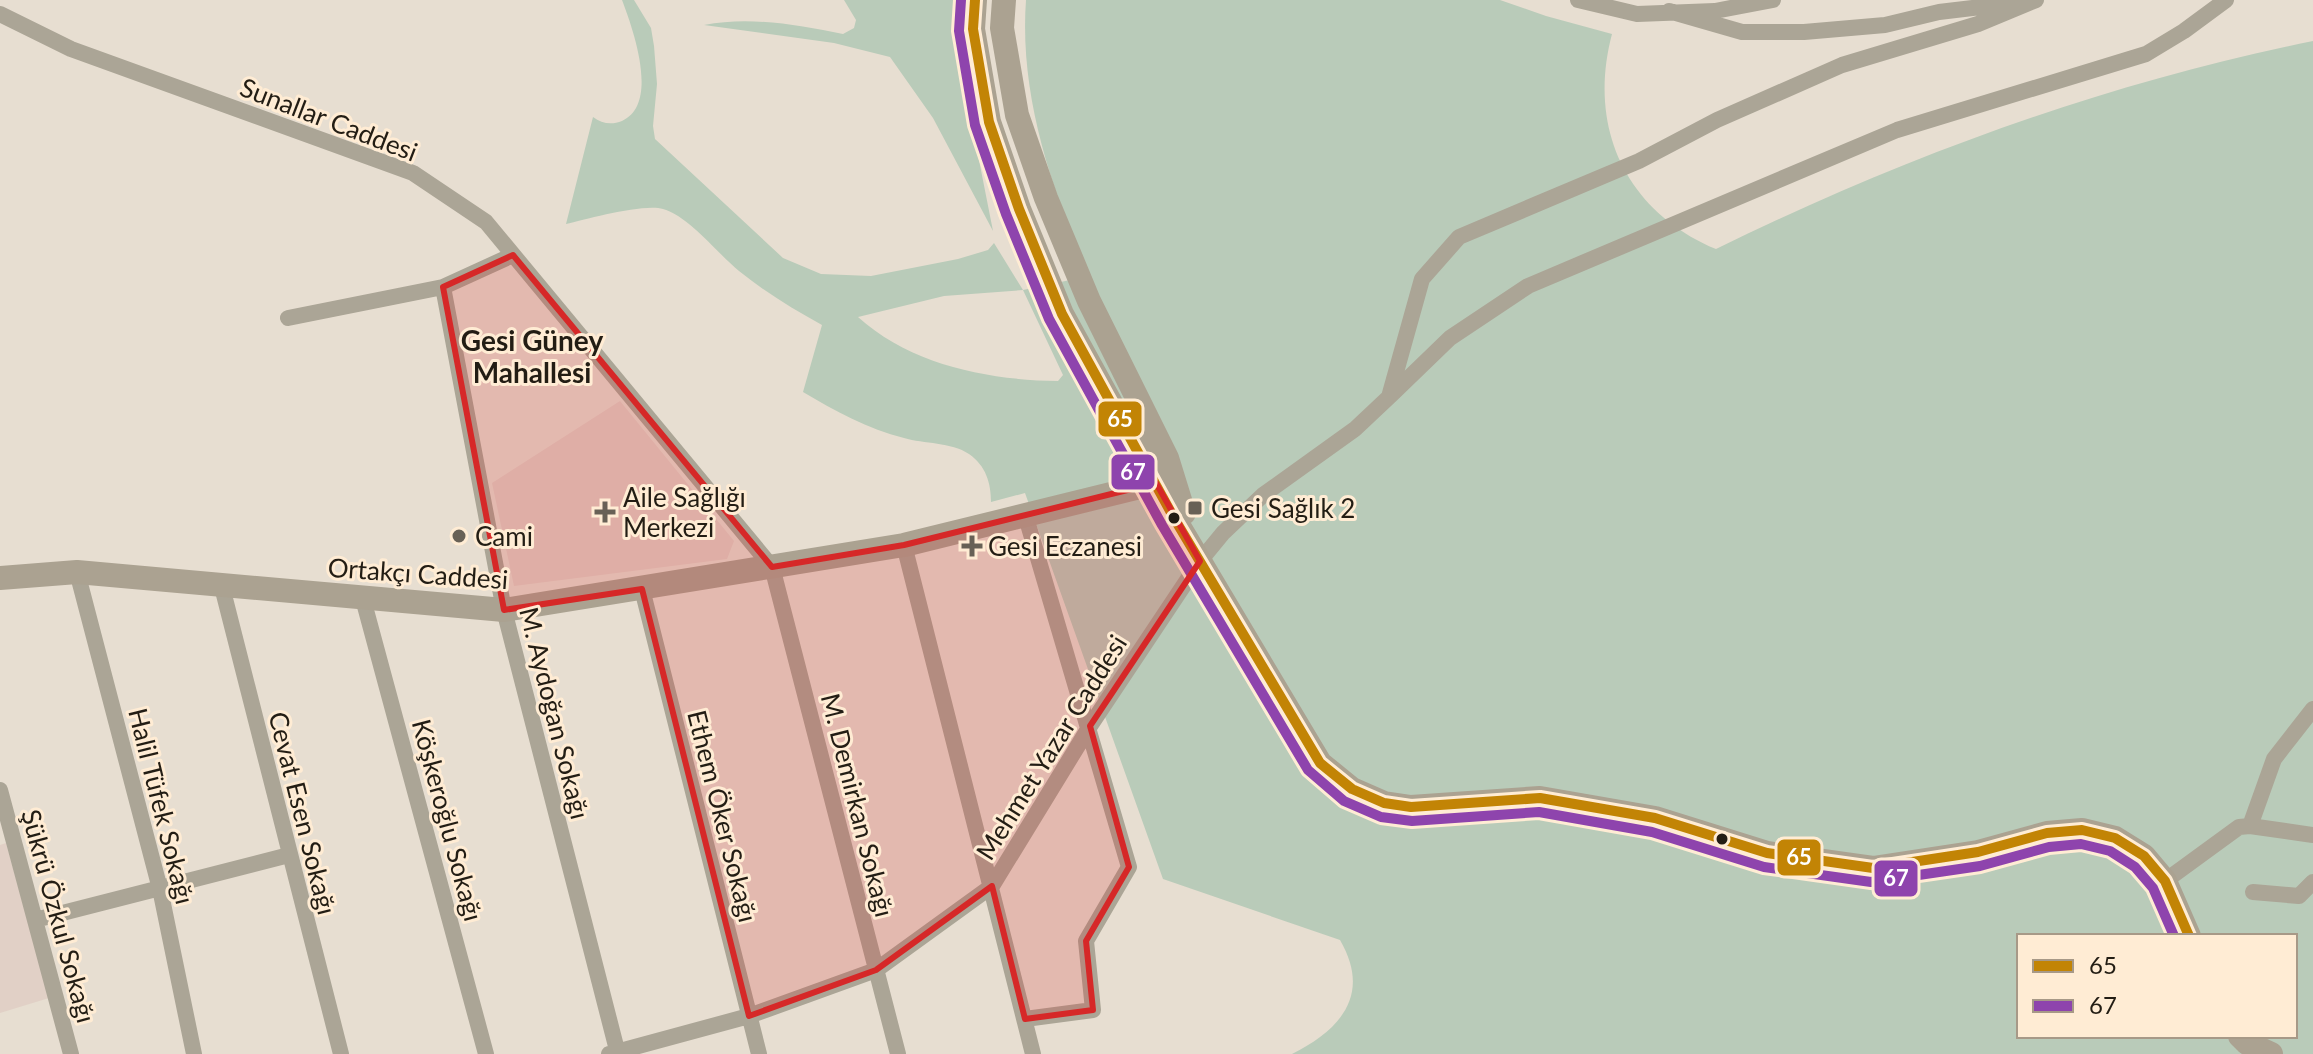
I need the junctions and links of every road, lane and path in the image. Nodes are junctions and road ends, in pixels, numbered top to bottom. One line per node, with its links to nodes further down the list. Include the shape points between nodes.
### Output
1 (975, 0): 13 (street, via 973,29 989,122 1019,209 1062,314)
2 (1004, 0): 16 (street, via 1002,28 1017,115 1089,301 1167,458)
3 (1578, 0): 7 (street, via 1637,14)
4 (1773, 0): 7 (street, via 1715,11)
5 (2226, 0): 12 (street, Mehmet Yazar Caddesi, via 2146,54 1897,130 1528,286 1450,338)
6 (2034, 1): 7 (street, via 1804,32 1742,32); 12 (street, via 1978,24 1842,65 1639,161 1459,237 1422,279)
7 (1669, 11)
8 (0, 14): 9 (street, Sunallar Caddesi, via 71,49 413,173 486,222)
9 (513, 255): 10 (street); 17 (street, Sunallar Caddesi)
10 (443, 287): 11 (street); 23 (street, M. Aydoğan Sokağı)
11 (288, 318)
12 (1389, 397): 16 (street, Mehmet Yazar Caddesi, via 1355,429 1263,495)
13 (1156, 483): 14 (street, Ortakçı Caddesi); 16 (street)
14 (1025, 514): 15 (street, Ortakçı Caddesi); 25 (street)
15 (904, 545): 17 (street, Ortakçı Caddesi); 32 (street)
16 (1200, 561): 25 (street, Mehmet Yazar Caddesi); 30 (street, via 1320,763 1352,789 1384,803 1411,807 1540,798 1655,818 1767,853 1873,868 2082,830 2125,844 2144,856)
17 (772, 567): 21 (street, Ortakçı Caddesi); 37 (street, M. Demirkan Sokağı)
18 (77, 572): 19 (street, Ortakçı Caddesi); 20 (street, Ortakçı Caddesi); 33 (street, Halil Tüfek Sokağı)
19 (0, 578)
20 (221, 583): 22 (street, Ortakçı Caddesi); 29 (street, Cevat Esen Sokağı)
21 (642, 589): 23 (street, Ortakçı Caddesi); 38 (street, Ethem Öker Sokağı)
22 (363, 599): 23 (street, Ortakçı Caddesi); 45 (street, Köşkeroğlu Sokağı)
23 (504, 610): 41 (street, M. Aydoğan Sokağı)
24 (2313, 709): 27 (street, via 2274,759)
25 (1090, 726): 32 (street, Mehmet Yazar Caddesi); 39 (street, via 1129,867 1086,941 1093,1010)
26 (0, 790): 35 (street, Şükrü Özkul Sokağı)
27 (2250, 826): 28 (street); 30 (street, via 2234,829)
28 (2313, 835)
29 (289, 855): 33 (street); 44 (street, Cevat Esen Sokağı)
30 (2165, 881): 36 (street)
31 (2313, 882): 34 (street, via 2299,896)
32 (992, 886): 37 (street, Mehmet Yazar Caddesi); 39 (street)
33 (160, 889): 35 (street); 43 (street, Halil Tüfek Sokağı)
34 (2253, 892)
35 (35, 920): 42 (street, Şükrü Özkul Sokağı)
36 (2188, 934)
37 (876, 970): 38 (street, Mehmet Yazar Caddesi); 47 (street, M. Demirkan Sokağı)
38 (749, 1016): 41 (street, Mehmet Yazar Caddesi); 46 (street, Ethem Öker Sokağı)
39 (1025, 1019): 48 (street)
40 (2242, 1038): 49 (street)
41 (615, 1053)
42 (71, 1054)
43 (194, 1054)
44 (341, 1054)
45 (486, 1054)
46 (759, 1054)
47 (898, 1054)
48 (1033, 1054)
49 (2271, 1054)

